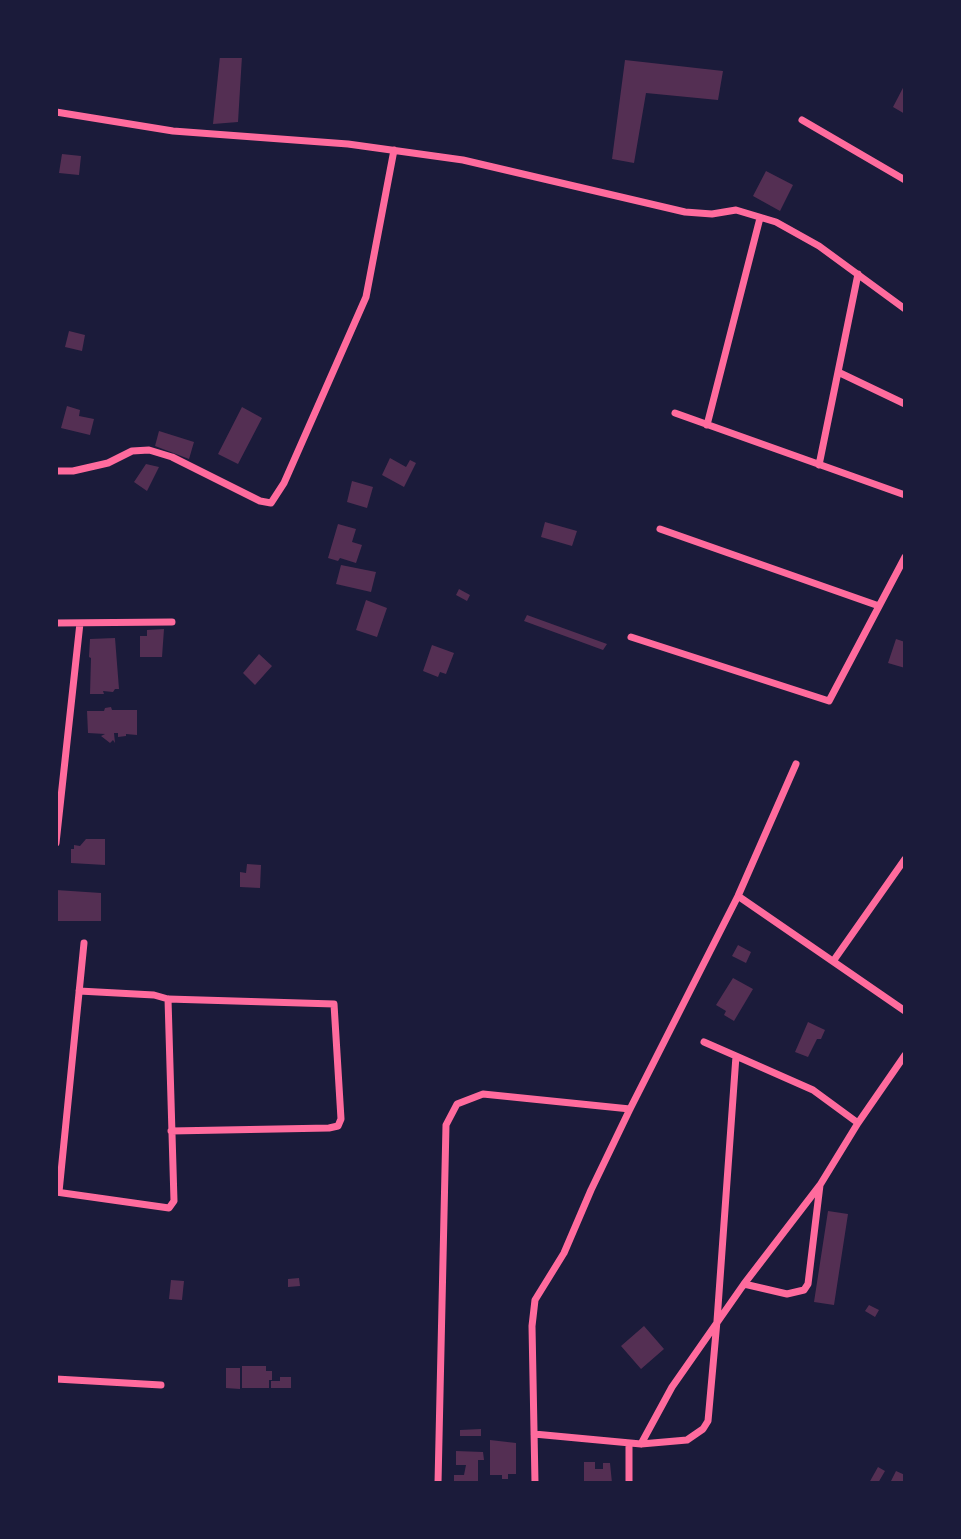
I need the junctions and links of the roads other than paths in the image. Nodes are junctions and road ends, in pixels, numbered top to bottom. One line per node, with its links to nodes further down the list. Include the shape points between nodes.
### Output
1 (56, 112): 3 (street, via 173,131)
2 (802, 120): 4 (street)
3 (394, 150): 5 (street, via 463,160 685,212 736,210); 13 (street, via 366,297 271,503 149,450 132,451 108,463 74,471)
4 (905, 180)
5 (760, 218): 6 (street, via 819,246); 11 (street)
6 (858, 274): 7 (street); 8 (street)
7 (905, 309)
8 (838, 372): 9 (street); 12 (street)
9 (905, 404)
10 (674, 413): 11 (street)
11 (707, 425): 12 (street)
12 (820, 465): 14 (street)
13 (56, 471)
14 (905, 495)
15 (660, 529): 17 (street)
16 (905, 557): 17 (street)
17 (879, 606): 21 (street, via 829,701)
18 (172, 622): 20 (street)
19 (56, 623): 20 (street)
20 (80, 623): 23 (street)
21 (631, 637)
22 (796, 764): 26 (street)
23 (57, 817): 24 (street)
24 (56, 843)
25 (905, 859): 28 (street)
26 (738, 896): 28 (street); 35 (street)
27 (84, 943): 29 (street)
28 (834, 960): 31 (street)
29 (79, 991): 30 (street); 39 (street)
30 (168, 999): 37 (street); 37 (street, via 334,1004 341,1119 338,1126 329,1128)
31 (905, 1011)
32 (704, 1042): 34 (street)
33 (905, 1055): 36 (street)
34 (736, 1056): 36 (street, via 813,1090); 41 (street)
35 (630, 1109): 44 (street, via 564,1253 536,1300 532,1326); 47 (street, via 483,1094 457,1104 446,1125)
36 (858, 1124): 38 (street)
37 (171, 1131): 39 (street, via 173,1201 169,1208)
38 (820, 1185): 40 (street); 40 (street, via 810,1275 804,1290 787,1294)
39 (57, 1192)
40 (744, 1284): 41 (street)
41 (717, 1321): 46 (street, via 672,1387); 46 (street, via 710,1408 703,1429 687,1440)
42 (56, 1379): 43 (street)
43 (161, 1385)
44 (534, 1434): 45 (street); 48 (street)
45 (629, 1443): 46 (street); 49 (street)
46 (641, 1444)
47 (438, 1483)
48 (535, 1483)
49 (629, 1483)

